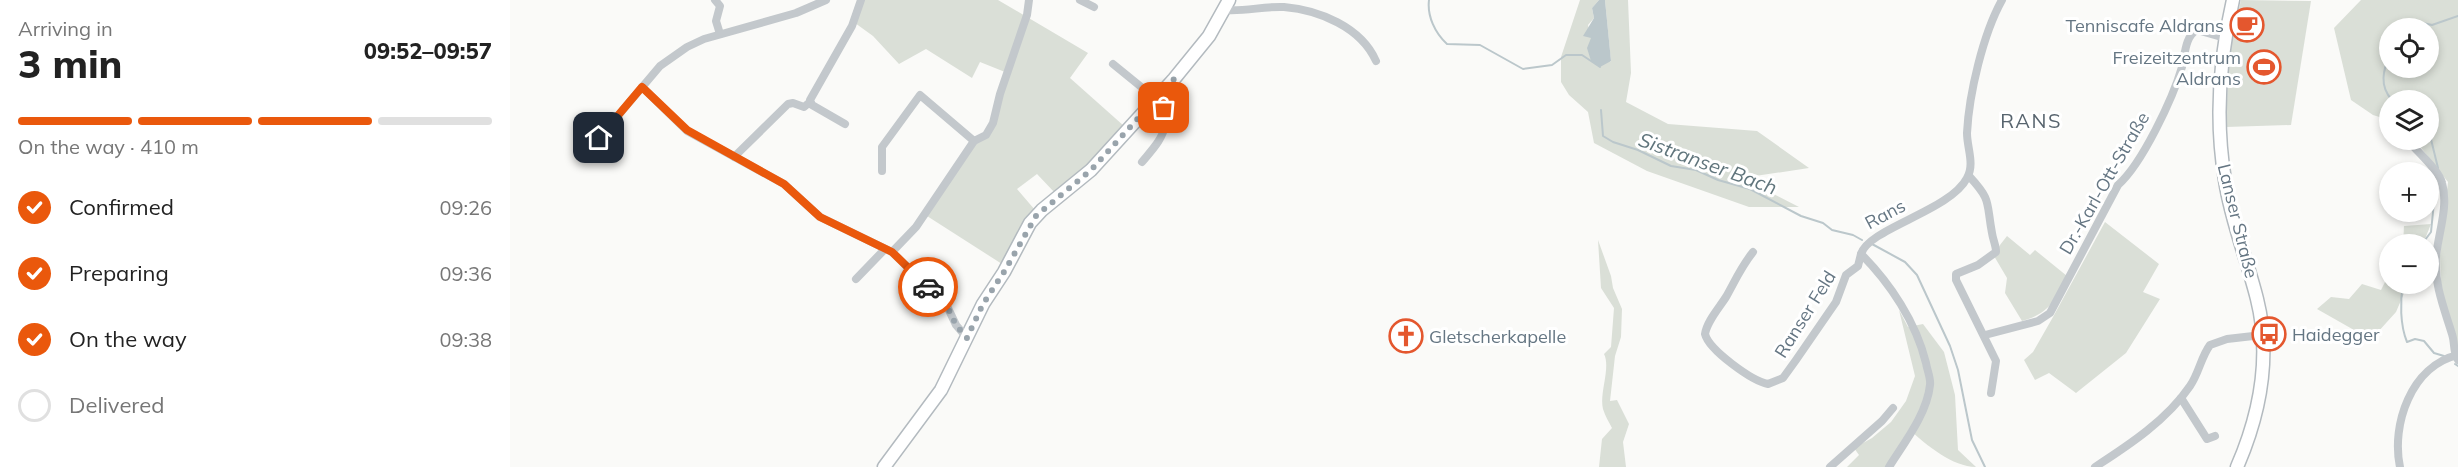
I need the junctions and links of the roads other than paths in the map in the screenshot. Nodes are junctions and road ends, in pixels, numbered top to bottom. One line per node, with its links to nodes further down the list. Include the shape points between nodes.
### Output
1 (715, 0): 10 (street, via 720,6 716,19)
2 (826, 0): 10 (street, via 787,16)
3 (861, 0): 17 (street, via 852,26)
4 (1029, 0): 20 (street, via 993,123 986,135)
5 (1080, 0): 9 (street)
6 (2002, 0): 25 (street, via 1982,50 1968,125)
7 (2233, 0): 11 (main road, Lanser Straße)
8 (1227, 5): 12 (street, via 1240,12 1283,7 1318,14 1364,42); 14 (main road, via 1209,36)
9 (1094, 7)
10 (720, 34): 15 (street, via 673,56)
11 (2225, 38): 30 (street, Dr.-Karl-Ott-Straße, via 2197,30 2190,36 2180,75 2160,121 2127,178 2118,185 2050,313 2038,321); 31 (main road, Lanser Straße, via 2220,94 2221,153 2233,216 2259,306)
12 (1376, 61)
13 (1113, 64): 16 (street)
14 (1174, 79): 16 (main road); 23 (street, via 1176,85 1164,105 1164,130)
15 (642, 87): 19 (street); 22 (street, via 687,130)
16 (1156, 99): 32 (main road, via 1091,170 1036,216)
17 (810, 102): 18 (street); 22 (street, via 804,107 790,103)
18 (845, 124)
19 (599, 138)
20 (974, 141): 24 (street, via 920,95 882,147); 26 (street, via 916,227)
21 (2415, 150): 33 (street, via 2443,184 2436,266 2442,307)
22 (734, 157): 26 (street, via 784,184 820,217)
23 (1142, 162)
24 (882, 171)
25 (1969, 176): 28 (street, Rans, via 1946,199 1868,241); 30 (street, via 1987,198 1996,252 1955,276)
26 (889, 251): 29 (street); 32 (street, via 947,306)
27 (1753, 252): 28 (street, Ranser Feld, via 1705,334 1717,351 1768,384 1783,378 1797,360 1836,302 1846,275 1858,266)
28 (1861, 254): 40 (street, Rans, via 1894,293 1920,344 1930,380 1917,421)
29 (856, 279)
30 (1985, 335): 34 (street, via 1996,361)
31 (2262, 335): 35 (street, via 2210,345); 42 (main road, Lanser Straße, via 2258,405)
32 (967, 338): 38 (main road, via 941,390)
33 (2457, 356): 43 (street, via 2433,365 2409,400 2398,428)
34 (1991, 393)
35 (2181, 398): 37 (street, via 2207,439); 41 (street, via 2137,438)
36 (1893, 408): 39 (street)
37 (2215, 436)
38 (884, 467)
39 (1830, 467)
40 (1889, 467)
41 (2095, 467)
42 (2237, 467)
43 (2400, 467)

